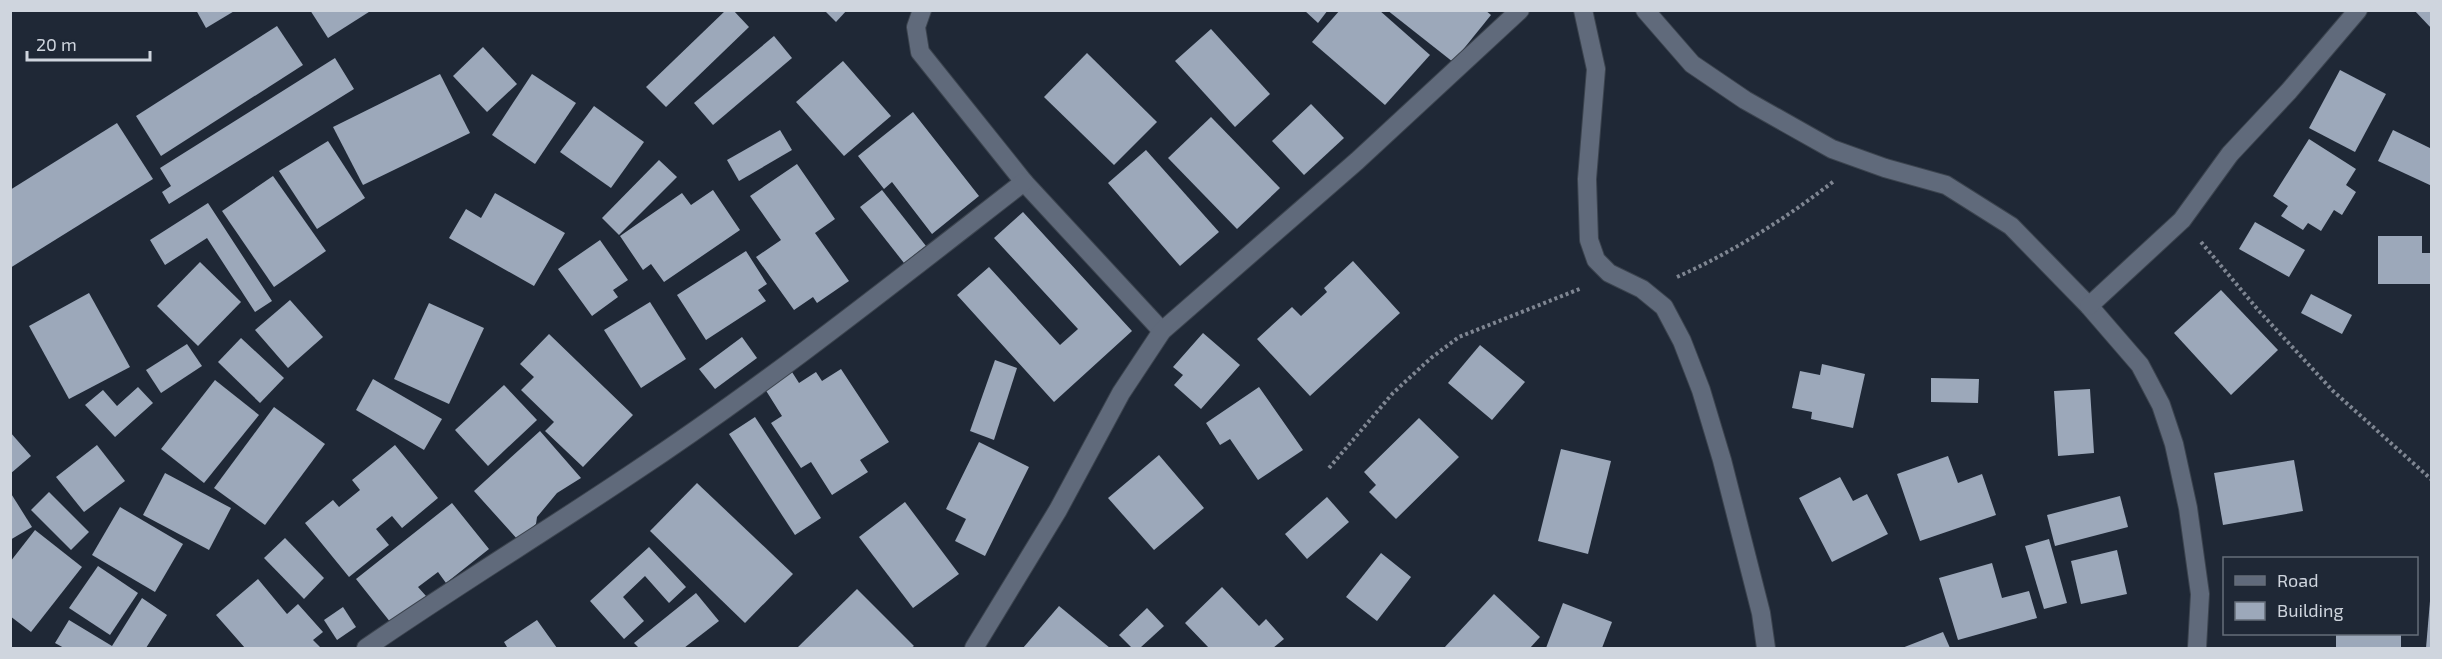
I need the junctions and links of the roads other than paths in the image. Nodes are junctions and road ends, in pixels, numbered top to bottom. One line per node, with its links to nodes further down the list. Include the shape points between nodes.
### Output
1 (922, 10): 6 (street, via 916,27 920,52)
2 (1520, 10): 8 (street, via 1357,162)
3 (1583, 10): 11 (street, via 1596,69 1587,180 1589,240 1596,260 1609,273 1642,290 1664,308 1682,342 1725,471 1761,613)
4 (1645, 10): 7 (street, via 1692,64 1736,94 1833,149 1946,185 2011,226)
5 (2358, 10): 7 (street, via 2230,154 2182,220)
6 (1024, 182): 8 (street); 9 (street, via 822,338 633,474)
7 (2089, 306): 12 (street, via 2140,365 2162,405 2188,508 2200,594)
8 (1162, 331): 10 (street, via 1120,393 1058,510)
9 (366, 648)
10 (974, 648)
11 (1766, 648)
12 (2198, 648)

